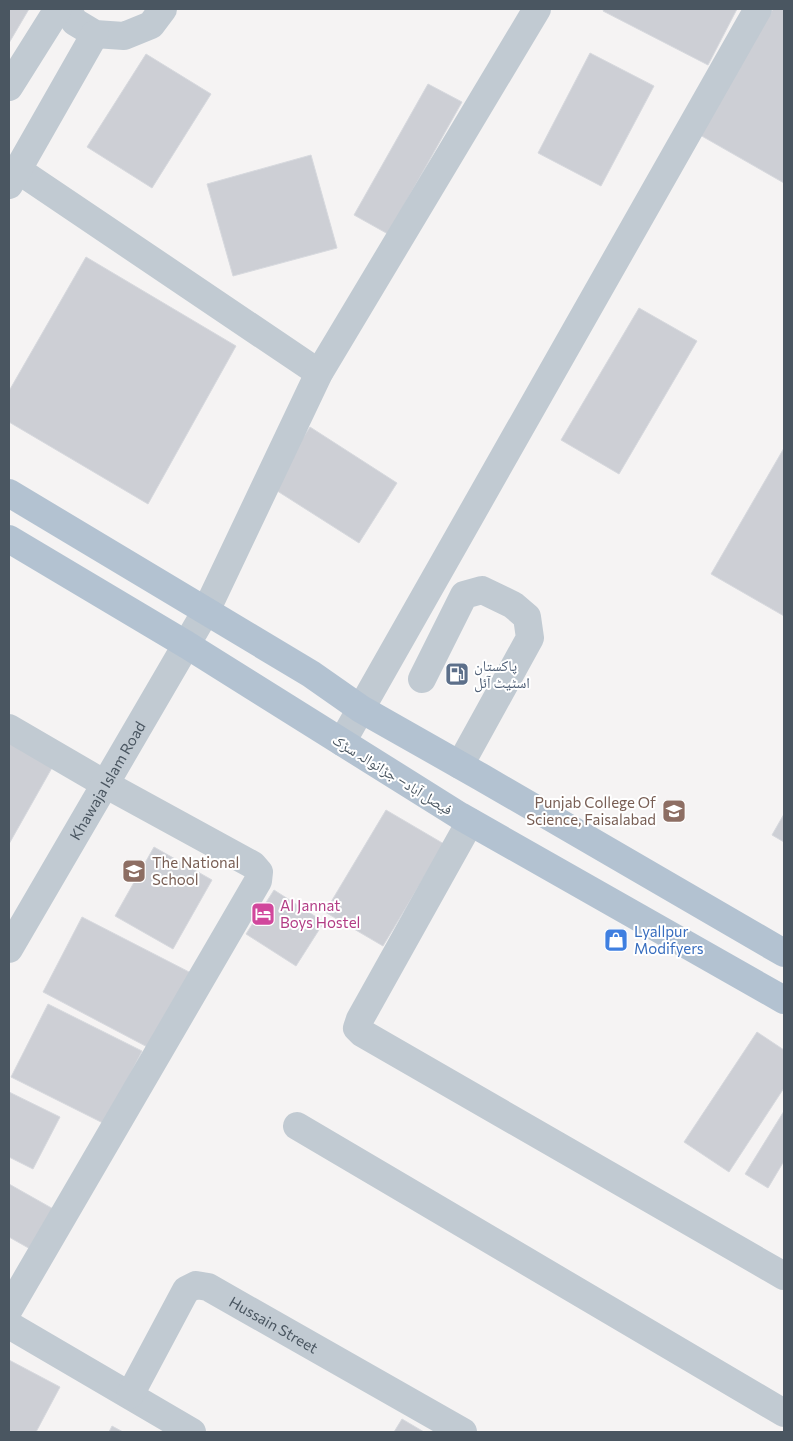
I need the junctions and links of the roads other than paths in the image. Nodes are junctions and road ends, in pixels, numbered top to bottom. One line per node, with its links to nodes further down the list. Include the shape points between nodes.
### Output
1 (58, 9): 7 (street)
2 (66, 9): 6 (street, via 75,22)
3 (163, 9): 6 (street, via 151,24 124,36)
4 (537, 9): 9 (street, Khawaja Islam Road)
5 (758, 9): 12 (street)
6 (94, 34): 8 (street)
7 (9, 87)
8 (13, 178): 9 (street)
9 (319, 373): 13 (street, Khawaja Islam Road)
10 (9, 494): 13 (main road)
11 (9, 539): 15 (main road, فیصل آباد– جڑانوالہ سڑک)
12 (417, 609): 14 (street); 17 (street)
13 (206, 611): 15 (street, Khawaja Islam Road); 17 (main road, via 311,674)
14 (448, 629): 16 (street); 20 (street, via 464,595 482,590 513,605 526,617 530,638)
15 (186, 645): 19 (main road, فیصل آباد– جڑانوالہ سڑک); 21 (street, Khawaja Islam Road)
16 (422, 679)
17 (361, 710): 19 (street); 20 (main road)
18 (9, 728): 21 (street)
19 (342, 742): 22 (main road, فیصل آباد– جڑانوالہ سڑک)
20 (460, 765): 24 (main road)
21 (106, 784): 23 (street, Khawaja Islam Road); 28 (street, via 253,865 259,872 258,881)
22 (470, 822): 25 (main road, فیصل آباد– جڑانوالہ سڑک); 27 (street, via 357,1028)
23 (9, 949)
24 (784, 953)
25 (784, 1000)
26 (297, 1126): 31 (street)
27 (784, 1276)
28 (9, 1309)
29 (9, 1325): 30 (street)
30 (130, 1395): 32 (street); 33 (street, Hussain Street, via 186,1290 196,1285 208,1287)
31 (784, 1413)
32 (192, 1432)
33 (463, 1432)

